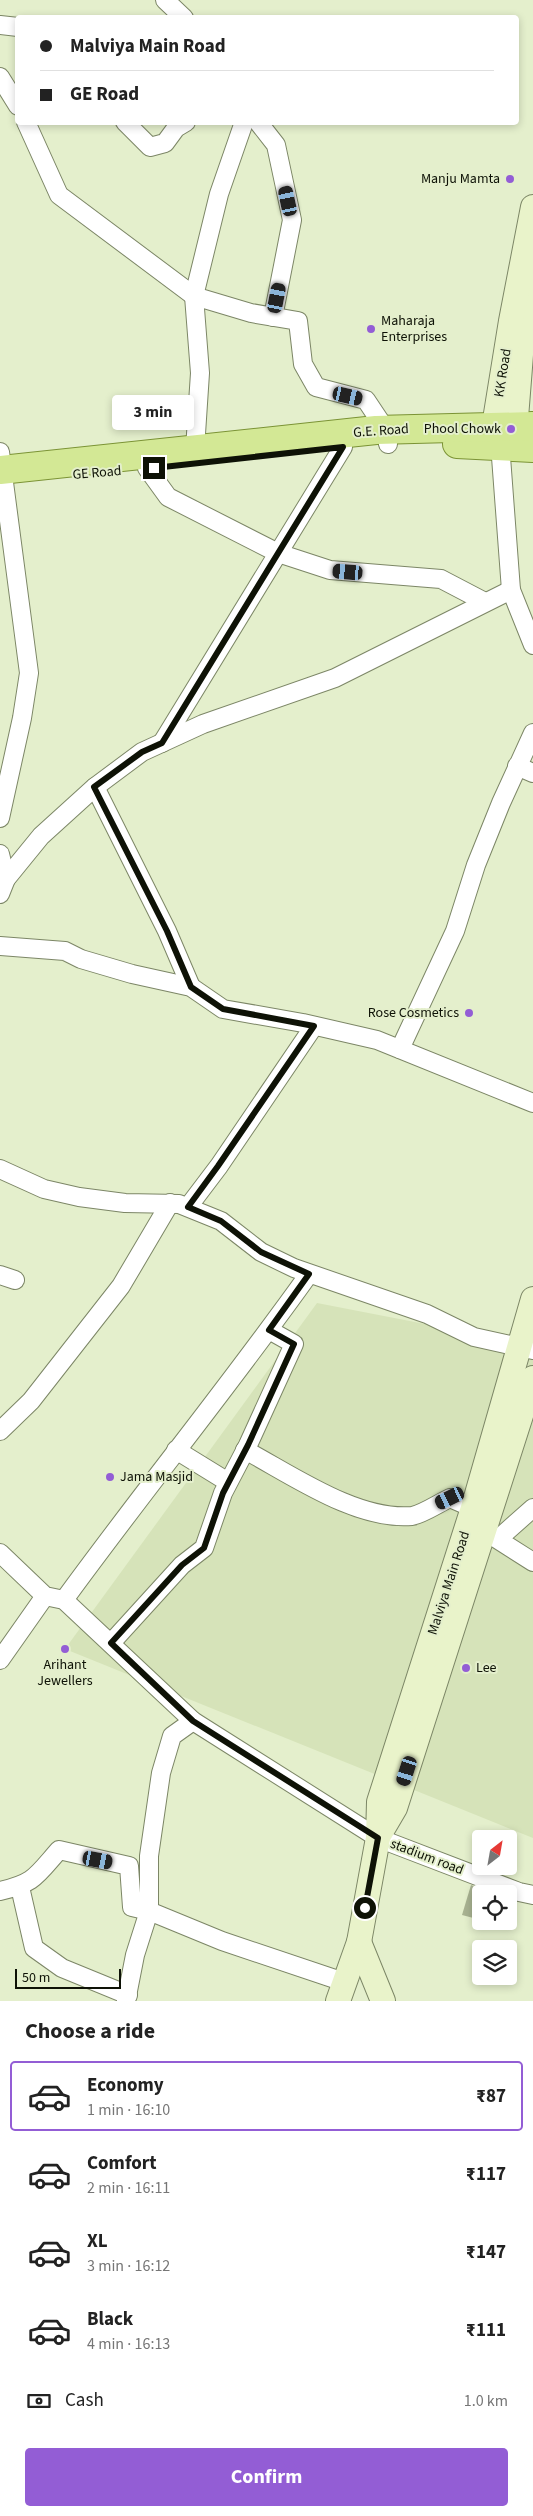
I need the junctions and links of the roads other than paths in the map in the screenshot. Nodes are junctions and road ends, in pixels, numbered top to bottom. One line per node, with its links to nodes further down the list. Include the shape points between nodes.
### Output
1 (165, 0): 2 (street)
2 (181, 15)
3 (0, 25): 4 (street)
4 (15, 27)
5 (0, 77): 6 (street)
6 (15, 101)
7 (27, 125): 15 (street, via 59,195)
8 (129, 125): 9 (street, via 150,147 165,143)
9 (181, 125)
10 (243, 125): 15 (street, via 219,194)
11 (260, 125): 16 (street, via 276,145 292,220)
12 (533, 207): 13 (street, KK Road)
13 (530, 237): 17 (street, KK Road)
14 (533, 261): 17 (street, KK Road, via 525,304)
15 (194, 296): 16 (street); 20 (street, via 200,373)
16 (273, 317): 18 (street, via 298,321 303,364 316,387 366,400)
17 (514, 427): 18 (main road, GE Road, via 426,442); 18 (street, via 490,402 476,414 422,423); 24 (street, via 502,498)
18 (394, 434): 19 (main road, GE Road); 20 (main road, G.E. Road)
19 (343, 447): 21 (main road, GE Road); 23 (street)
20 (195, 450): 22 (main road, G.E. Road)
21 (147, 468): 22 (main road, GE Road); 23 (street, via 168,497)
22 (1, 471): 31 (street, via 29,673)
23 (278, 553): 25 (street, via 330,570 441,579); 28 (street)
24 (511, 590): 25 (street); 26 (street)
25 (485, 602): 28 (street, via 335,678 203,724)
26 (533, 645)
27 (533, 733): 29 (street)
28 (162, 743): 30 (street, via 142,752)
29 (525, 770): 37 (street, via 476,865 455,931)
30 (94, 787): 33 (street, via 41,836); 35 (street, via 167,931)
31 (0, 818)
32 (0, 854): 33 (street)
33 (3, 887)
34 (0, 946): 35 (street, via 65,951 132,974)
35 (191, 987): 36 (street, via 223,1009)
36 (314, 1026): 37 (street); 41 (street)
37 (400, 1048): 38 (street)
38 (533, 1103)
39 (0, 1169): 40 (street, via 44,1189 79,1197)
40 (170, 1204): 41 (street); 47 (street, via 121,1286 31,1401)
41 (188, 1207): 42 (street, via 221,1221 261,1252)
42 (309, 1274): 44 (street); 45 (street, via 427,1314 474,1337)
43 (533, 1299): 45 (street, Malviya Main Road)
44 (269, 1330): 48 (street); 49 (street, via 294,1344)
45 (526, 1348): 52 (street, Malviya Main Road)
46 (533, 1378): 52 (street, Malviya Main Road)
47 (0, 1431)
48 (176, 1450): 50 (street); 56 (street)
49 (245, 1450): 50 (street); 52 (street, via 366,1511 413,1516 450,1498)
50 (228, 1482): 57 (street, via 204,1548 182,1565)
51 (533, 1508): 52 (street)
52 (481, 1525): 54 (street); 60 (street, Malviya Main Road, via 378,1802)
53 (0, 1553): 55 (street)
54 (533, 1562)
55 (45, 1596): 56 (street); 58 (street)
56 (64, 1600): 57 (street, stadium road)
57 (111, 1643): 59 (street, stadium road)
58 (0, 1660)
59 (193, 1721): 60 (street, stadium road); 64 (street, via 172,1736 161,1773 149,1856)
60 (378, 1838): 63 (street, stadium road); 65 (street, Malviya Main Road)
61 (20, 1886): 62 (street); 64 (street, via 32,1881 59,1850 129,1866 132,1907); 67 (street, via 34,1948 62,1968)
62 (0, 1891)
63 (533, 1895)
64 (149, 1911): 66 (street); 67 (street, via 135,1955)
65 (359, 1942): 66 (street, Malviya Main Road); 68 (street)
66 (341, 1992)
67 (127, 1998)
68 (383, 2001)

